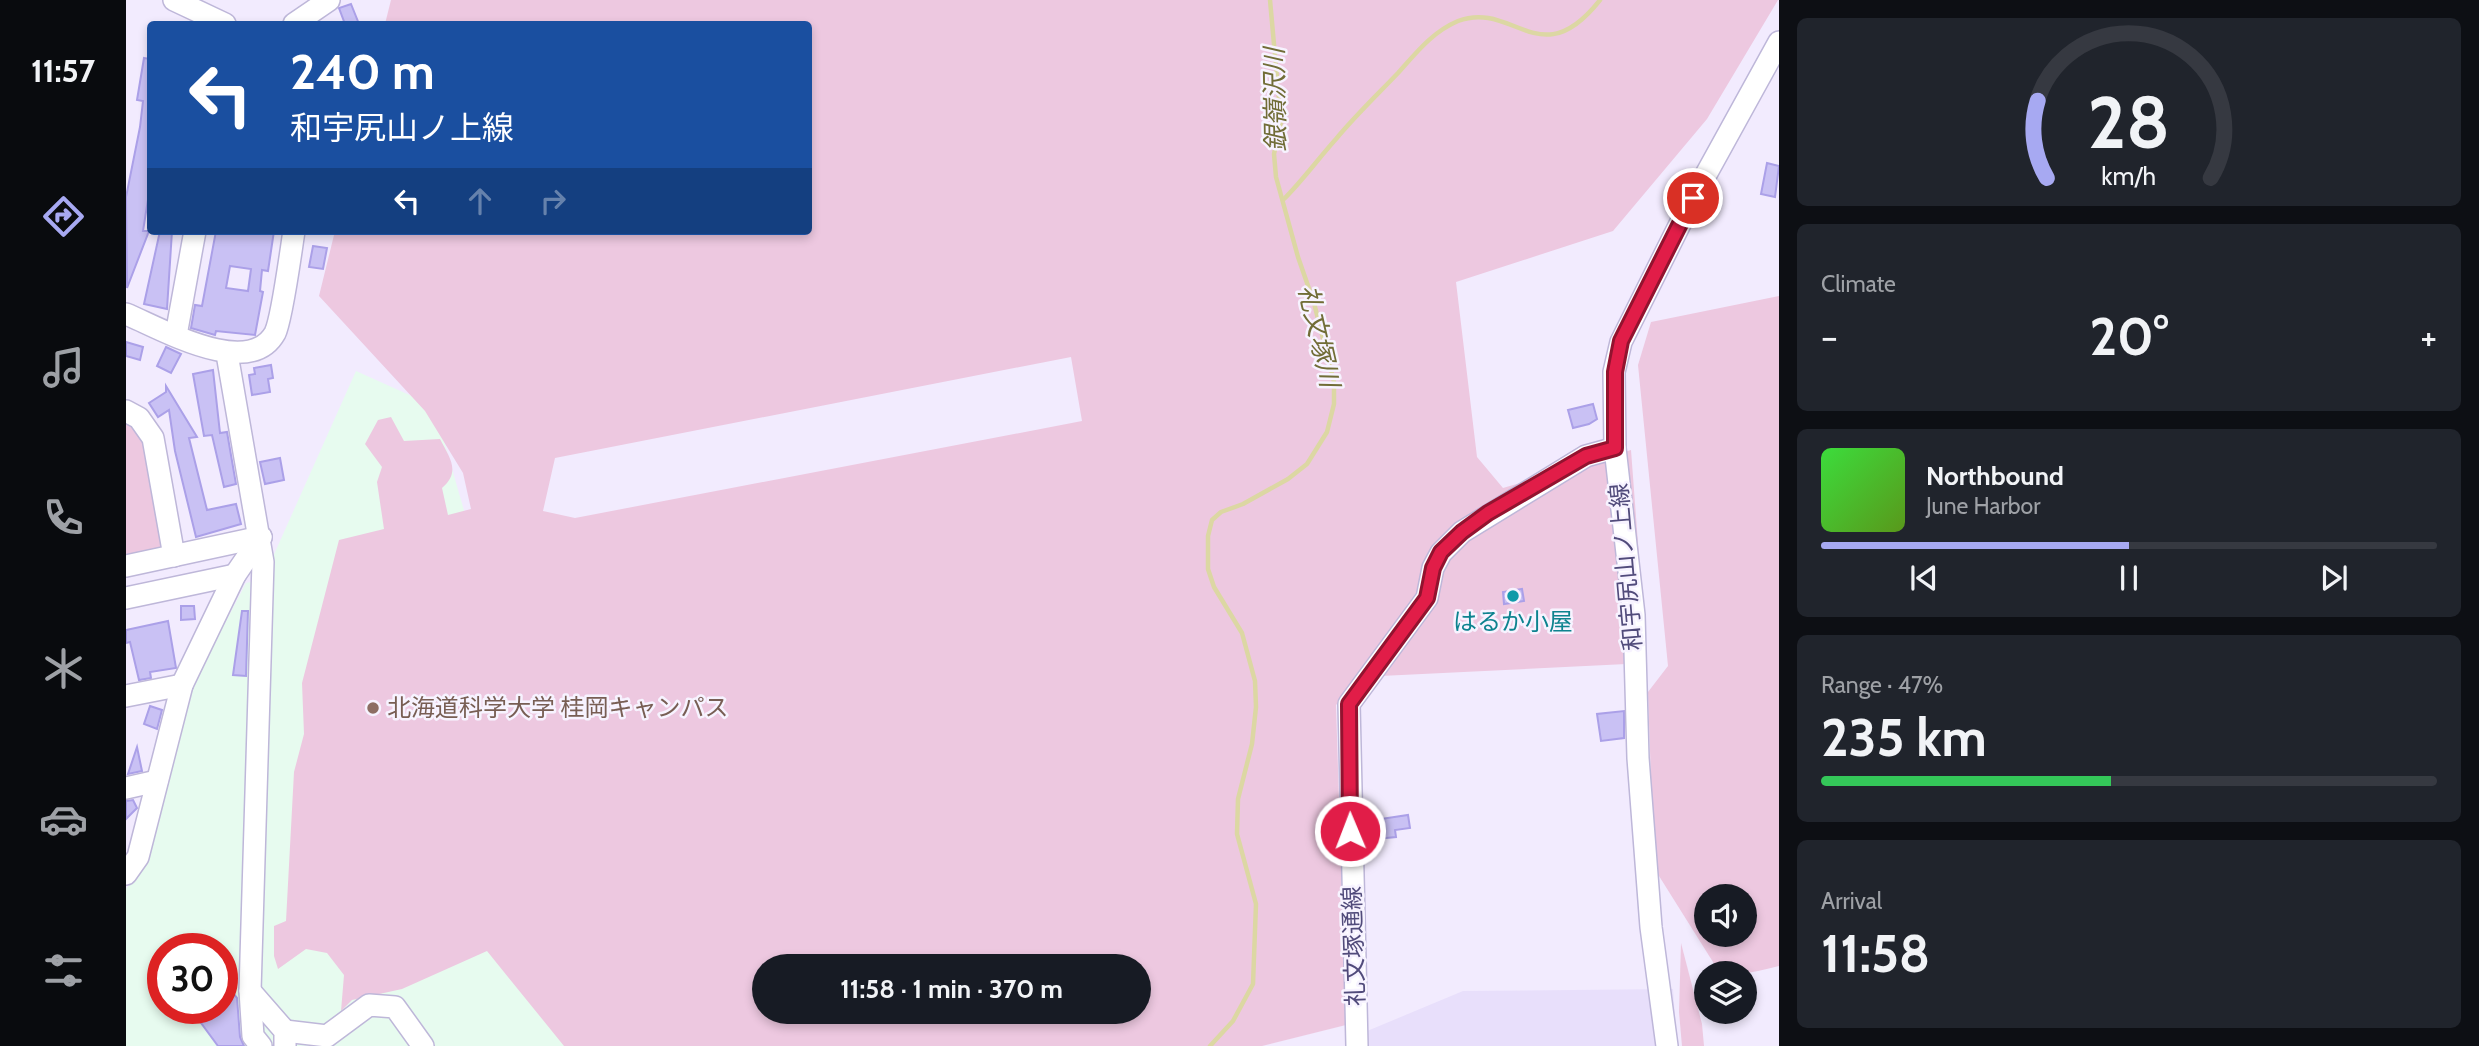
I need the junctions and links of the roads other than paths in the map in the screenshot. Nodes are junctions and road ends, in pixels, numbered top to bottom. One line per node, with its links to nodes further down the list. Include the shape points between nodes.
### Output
1 (174, 0): 3 (street)
2 (329, 0): 4 (street)
3 (219, 21)
4 (298, 21)
5 (1779, 42): 12 (street, 和宇尻山ノ上線, via 1621,341 1615,372)
6 (194, 235): 9 (street)
7 (293, 235): 10 (street, via 275,333 257,348)
8 (126, 314): 9 (street)
9 (176, 335): 10 (street)
10 (228, 354): 13 (street)
11 (126, 411): 14 (street, via 139,418 153,438)
12 (1615, 448): 27 (street, 礼文塚通線, via 1586,456 1488,513 1441,552 1427,598 1349,704); 28 (street, 和宇尻山ノ上線, via 1634,615 1638,758 1651,927)
13 (261, 537): 14 (street); 16 (street); 23 (street, via 263,649 254,774)
14 (174, 556): 15 (street)
15 (126, 566)
16 (235, 575): 17 (street); 18 (street)
17 (126, 598)
18 (181, 685): 19 (street); 20 (street)
19 (126, 696)
20 (157, 781): 21 (street); 22 (street, via 138,857)
21 (126, 788)
22 (126, 874)
23 (250, 991): 24 (street); 25 (street, via 253,1036)
24 (285, 1038): 26 (street, via 327,1036 369,1005 395,1007)
25 (261, 1046)
26 (423, 1046)
27 (1357, 1046)
28 (1667, 1046)

